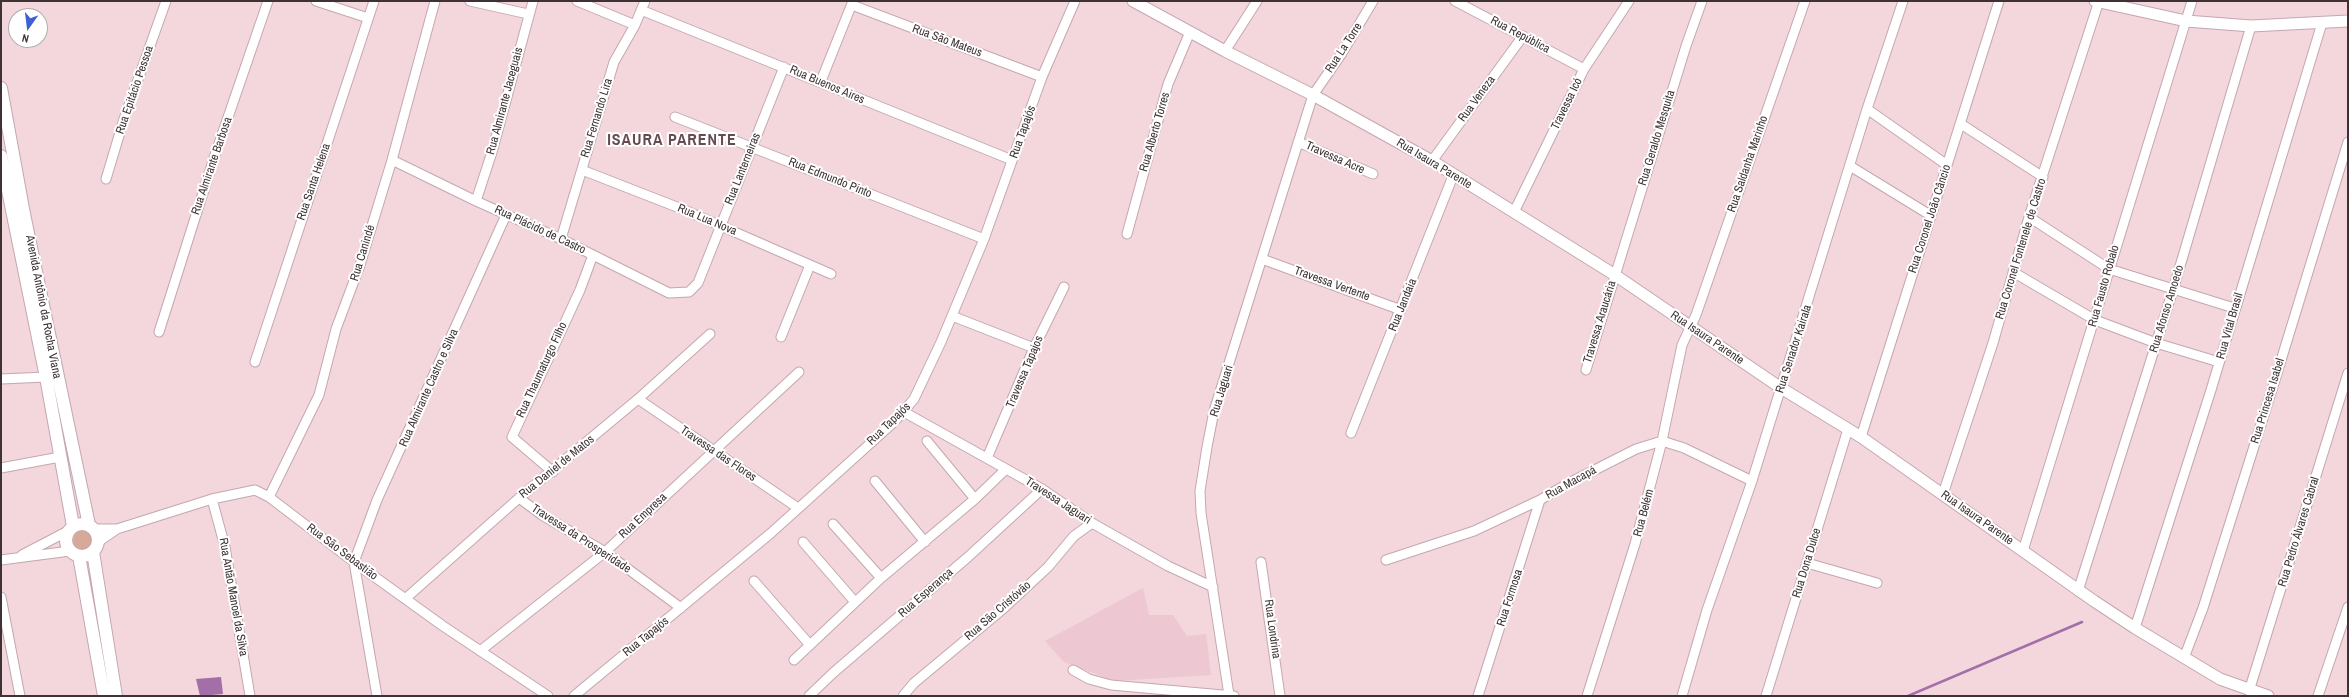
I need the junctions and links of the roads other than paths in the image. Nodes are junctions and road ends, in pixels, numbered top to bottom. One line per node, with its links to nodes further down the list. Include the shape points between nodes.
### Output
1 (166, 1): 55 (street, Rua Epitácio Pessoa, via 124,119)
2 (268, 1): 81 (street, Rua Almirante Barbosa, via 209,173)
3 (316, 1): 24 (street)
4 (374, 1): 24 (street, Rua Santa Helena)
5 (435, 1): 46 (street, Rua Canindé)
6 (470, 1): 23 (street)
7 (533, 1): 23 (street, Rua Almirante Jaceguais)
8 (577, 1): 28 (street)
9 (1075, 1): 35 (street, Rua Tapajós)
10 (1133, 1): 30 (street, Rua Isaura Parente)
11 (1258, 1): 32 (street)
12 (1373, 1): 38 (street, Rua La Torre)
13 (1455, 1): 31 (street, Rua República)
14 (1630, 1): 34 (street, Travessa Icó)
15 (1702, 1): 72 (street, Rua Geraldo Mesquita)
16 (1805, 1): 80 (street, Rua Saldanha Marinho)
17 (1903, 1): 39 (street, Rua Senador Kairala)
18 (1999, 1): 41 (street, Rua Coronel João Câncio)
19 (2192, 1): 25 (street, Rua Fausto Robalo)
20 (2098, 2): 25 (street); 54 (street, Rua Coronel Fontenele de Castro)
21 (853, 3): 35 (street, Rua São Mateus); 36 (street)
22 (643, 5): 28 (street, Rua Fernando Lira); 33 (street, Rua Buenos Aires)
23 (528, 14): 57 (street, Rua Almirante Jaceguais, via 512,81)
24 (368, 18): 86 (street, Rua Santa Helena)
25 (2186, 21): 29 (street); 69 (street, Rua Fausto Robalo)
26 (2348, 21): 27 (street)
27 (2322, 23): 29 (street); 76 (street, Rua Vital Brasil)
28 (635, 25): 51 (street, Rua Fernando Lira, via 614,62)
29 (2251, 26): 74 (street, Rua Afonso Amoedo)
30 (1190, 32): 32 (street, Rua Isaura Parente); 63 (street, Rua Alberto Torres, via 1168,84)
31 (1523, 36): 34 (street, Rua República); 48 (street, Rua Veneza)
32 (1225, 51): 38 (street, Rua Isaura Parente)
33 (784, 67): 36 (street, Rua Buenos Aires); 44 (street, Rua Lanterneiras)
34 (1584, 69): 58 (street, Travessa Icó)
35 (1042, 77): 47 (street, Rua Tapajós)
36 (821, 81): 47 (street, Rua Buenos Aires)
37 (1, 88): 119 (main road, Avenida Antônio da Rocha Viana, via 24,214)
38 (1313, 95): 42 (street, Rua Jaguari); 48 (street, Rua Isaura Parente)
39 (1867, 109): 49 (street); 50 (street, Rua Senador Kairala)
40 (675, 117): 44 (street, Rua Edmundo Pinto)
41 (1961, 124): 49 (street, Rua Coronel João Câncio); 54 (street)
42 (1298, 142): 52 (street, Travessa Acre); 67 (street, Rua Jaguari)
43 (2348, 142): 147 (street, Rua Princesa Isabel, via 2203,608)
44 (752, 147): 62 (street, Rua Lanterneiras); 65 (street, Rua Edmundo Pinto)
45 (1, 156): 56 (main road, Avenida Antônio da Rocha Viana)
46 (392, 160): 57 (street, Rua Plácido de Castro); 111 (street, Rua Canindé, via 360,265 336,329 319,395)
47 (1012, 160): 65 (street, Rua Tapajós)
48 (1432, 161): 53 (street, Rua Isaura Parente)
49 (1947, 165): 60 (street, Rua Coronel João Câncio)
50 (1850, 166): 60 (street); 93 (street, Rua Senador Kairala)
51 (582, 170): 62 (street, Rua Lua Nova); 64 (street, Rua Fernando Lira)
52 (1372, 174)
53 (1452, 176): 58 (street, Rua Isaura Parente); 77 (street, Rua Jandaia)
54 (2042, 177): 61 (street, Rua Coronel Fontenele de Castro)
55 (106, 179)
56 (4, 196): 91 (main road, Avenida Antônio da Rocha Viana)
57 (476, 201): 59 (street, Rua Plácido de Castro)
58 (1514, 212): 72 (street, Rua Isaura Parente)
59 (506, 215): 64 (street, Rua Plácido de Castro); 131 (street, Rua Almirante Castro e Silva, via 377,500)
60 (1930, 215): 98 (street, Rua Coronel João Câncio)
61 (2029, 217): 69 (street); 70 (street, Rua Coronel Fontenele de Castro)
62 (719, 226): 68 (street, Rua Lua Nova); 75 (street, Rua Lanterneiras, via 698,283)
63 (1127, 234)
64 (561, 239): 66 (street, Rua Plácido de Castro)
65 (984, 239): 78 (street, Rua Tapajós)
66 (593, 255): 75 (street, Rua Plácido de Castro, via 669,293); 106 (street, Rua Thaumaturgo Filho, via 580,290 512,437)
67 (1262, 259): 77 (street, Travessa Vertente); 137 (street, Rua Jaguari, via 1214,411 1202,470 1201,513)
68 (810, 265): 71 (street, Rua Lua Nova); 83 (street)
69 (2109, 268): 74 (street); 79 (street, Rua Fausto Robalo)
70 (2013, 272): 79 (street); 110 (street, Rua Coronel Fontenele de Castro, via 1993,343)
71 (831, 274)
72 (1615, 275): 80 (street, Rua Isaura Parente); 88 (street, Travessa Araucária)
73 (1064, 287): 85 (street, Travessa Tapajos)
74 (2173, 290): 76 (street); 84 (street, Rua Afonso Amoedo)
75 (689, 292)
76 (2234, 308): 87 (street, Rua Vital Brasil)
77 (1401, 310): 97 (street, Rua Jandaia)
78 (952, 316): 85 (street); 95 (street, Rua Tapajós, via 921,386)
79 (2094, 320): 84 (street); 125 (street, Rua Fausto Robalo)
80 (1691, 327): 93 (street, Rua Isaura Parente); 100 (street, Rua Belém, via 1682,344)
81 (159, 332)
82 (710, 334): 94 (street, Rua Daniel de Matos)
83 (781, 337)
84 (2156, 343): 87 (street); 138 (street, Rua Afonso Amoedo)
85 (1034, 348): 103 (street, Travessa Tapajos)
86 (254, 362)
87 (2219, 362): 144 (street, Rua Vital Brasil)
88 (1586, 370)
89 (800, 372): 101 (street, Rua Empresa)
90 (2348, 373): 150 (street, Rua Pedro Álvares Cabral)
91 (46, 377): 92 (street); 102 (main road, Avenida Antônio da Rocha Viana)
92 (1, 379)
93 (1781, 388): 96 (street, Rua Isaura Parente); 107 (street, Rua Senador Kairala)
94 (638, 399): 101 (street, Travessa das Flores); 106 (street, Rua Daniel de Matos)
95 (904, 412): 103 (street, Travessa Jaguari); 116 (street, Rua Tapajós)
96 (1848, 430): 98 (street, Rua Isaura Parente); 133 (street, Rua Dona Dulce)
97 (1351, 433)
98 (1861, 437): 110 (street, Rua Isaura Parente)
99 (927, 441): 114 (street)
100 (1662, 441): 107 (street, via 1684,448); 115 (street, Rua Macapá, via 1636,449); 164 (street, Rua Belém, via 1635,544)
101 (713, 450): 116 (street, Travessa das Flores); 126 (street, Rua Empresa)
102 (60, 457): 104 (street); 121 (main road, Avenida Antônio da Rocha Viana)
103 (987, 458): 105 (street, Travessa Jaguari)
104 (1, 468)
105 (1006, 469): 109 (street, Travessa Jaguari); 114 (street)
106 (553, 472): 112 (street, Rua Daniel de Matos)
107 (1752, 480): 165 (street, Rua Senador Kairala, via 1706,610)
108 (875, 481): 123 (street)
109 (1042, 489): 118 (street, Travessa Jaguari); 159 (street, Rua Esperança)
110 (1943, 494): 125 (street, Rua Isaura Parente)
111 (269, 496): 113 (street, Rua São Sebastião, via 249,489); 131 (street, Rua São Sebastião)
112 (519, 498): 126 (street, Travessa da Prosperidade, via 542,515); 140 (street, Rua Daniel de Matos)
113 (212, 499): 120 (street, Rua São Sebastião); 155 (street, Rua Antão Manoel da Silva, via 225,547)
114 (975, 499): 123 (street)
115 (1540, 500): 130 (street, Rua Macapá, via 1474,531); 163 (street, Rua Formosa)
116 (798, 508): 143 (street, Rua Tapajós)
117 (833, 524): 134 (street)
118 (1092, 524): 137 (street, Travessa Jaguari, via 1168,566); 160 (street, Rua São Cristóvão, via 1074,536 1048,567 1004,608 920,678)
119 (91, 527): 120 (street, Rua São Sebastião); 121 (main road, via 80,524); 124 (main road, via 97,532)
120 (117, 528): 124 (street, Rua São Sebastião)
121 (70, 529): 127 (main road, via 65,542); 128 (street)
122 (802, 542): 141 (street)
123 (925, 542): 134 (street)
124 (95, 547): 127 (main road, via 87,556); 154 (main road)
125 (2023, 551): 138 (street, Rua Isaura Parente)
126 (604, 552): 143 (street, Travessa da Prosperidade); 146 (street, Rua Empresa)
127 (74, 554): 128 (street); 153 (main road)
128 (15, 559): 129 (street)
129 (1, 560)
130 (1386, 560)
131 (354, 562): 140 (street, Rua São Sebastião); 156 (street)
132 (1261, 562): 162 (street, Rua Londrina)
133 (1807, 563): 136 (street); 166 (street, Rua Dona Dulce)
134 (881, 578): 141 (street)
135 (754, 581): 145 (street)
136 (1877, 583)
137 (1213, 586): 161 (street, Rua Jaguari)
138 (2078, 591): 144 (street, Rua Isaura Parente)
139 (1, 597): 152 (street)
140 (405, 598): 146 (street, Rua São Sebastião)
141 (854, 602): 145 (street)
142 (2348, 607): 168 (street)
143 (681, 608): 158 (street, Rua Tapajós)
144 (2135, 628): 147 (street, Rua Isaura Parente)
145 (810, 645): 148 (street)
146 (480, 651): 157 (street, Rua São Sebastião)
147 (2184, 658): 150 (street, Rua Isaura Parente, via 2220,679)
148 (794, 660)
149 (1073, 670): 151 (street, via 1089,679 1111,685)
150 (2249, 690): 167 (street, Rua Isaura Parente)
151 (1196, 694): 161 (street)
152 (20, 696)
153 (104, 696)
154 (116, 696)
155 (250, 696)
156 (377, 696)
157 (548, 696)
158 (574, 696)
159 (809, 696)
160 (903, 696)
161 (1232, 696)
162 (1280, 696)
163 (1478, 696)
164 (1587, 696)
165 (1682, 696)
166 (1766, 696)
167 (2268, 696)
168 (2318, 696)

